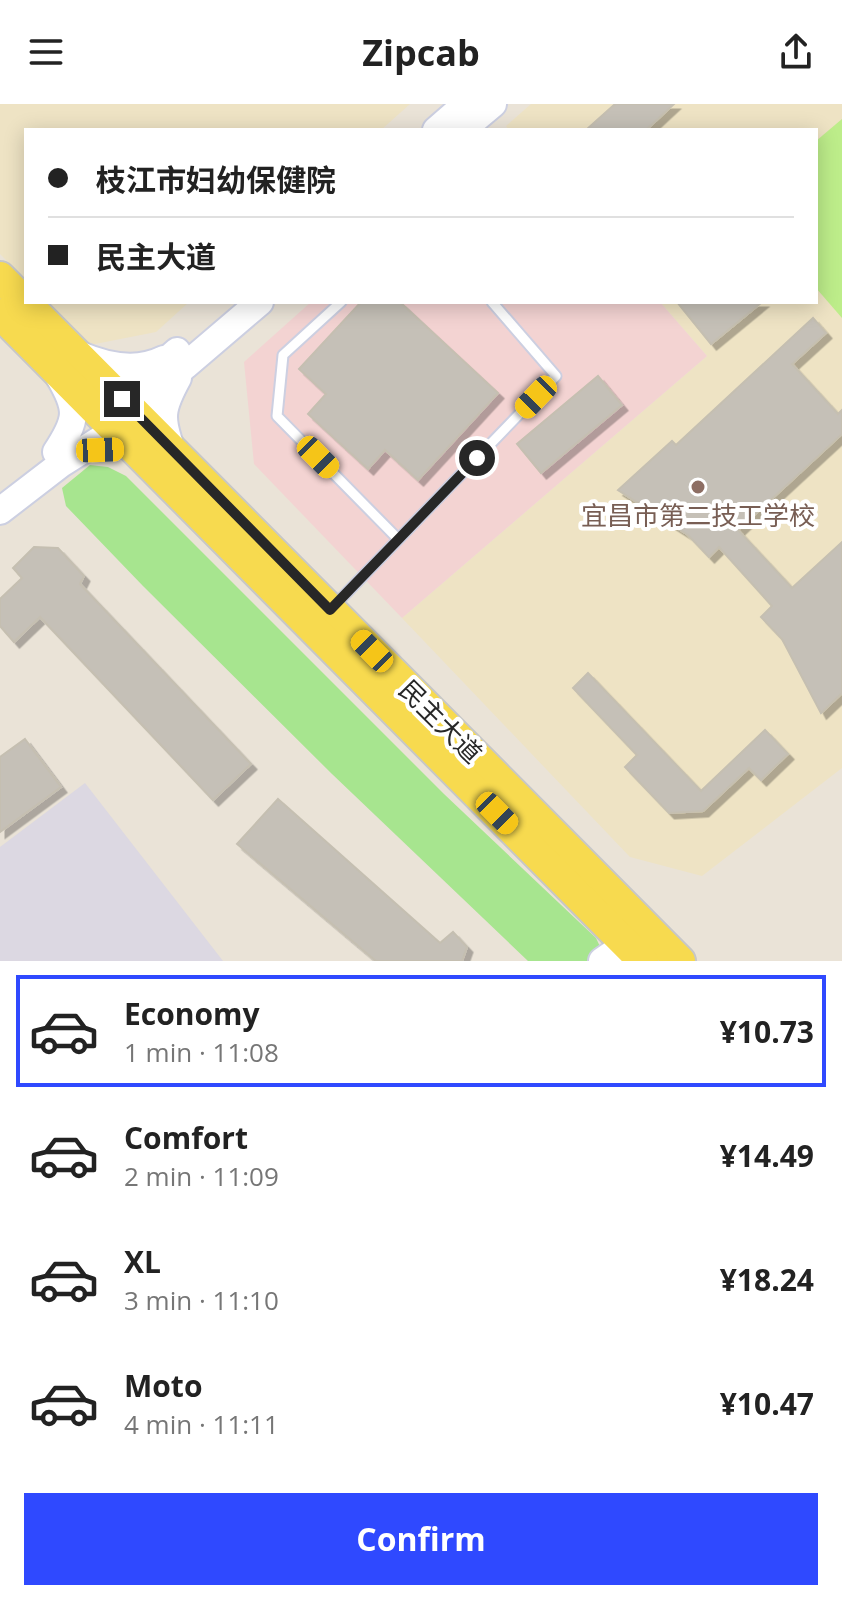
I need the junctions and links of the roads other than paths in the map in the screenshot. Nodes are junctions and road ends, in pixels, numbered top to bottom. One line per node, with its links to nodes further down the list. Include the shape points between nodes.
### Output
1 (466, 104): 3 (street)
2 (493, 104): 4 (street)
3 (438, 128)
4 (464, 128)
5 (0, 277): 11 (main road, 民主大道)
6 (233, 304): 12 (street)
7 (257, 304): 12 (street)
8 (339, 304): 18 (lane, via 283,355 277,416)
9 (494, 304): 18 (lane, via 556,376)
10 (0, 314): 11 (main road, 民主大道)
11 (63, 359): 12 (street, via 130,367); 13 (main road, 民主大道); 15 (street, via 74,421)
12 (180, 360): 13 (street); 14 (street, via 164,412)
13 (119, 415): 14 (main road, 民主大道); 15 (street)
14 (161, 457): 15 (street, via 116,449); 19 (main road, 民主大道); 20 (main road, 民主大道)
15 (59, 458): 16 (street); 17 (street)
16 (0, 494)
17 (0, 511)
18 (398, 539): 19 (lane)
19 (330, 610): 20 (main road, 民主大道)
20 (641, 952)

